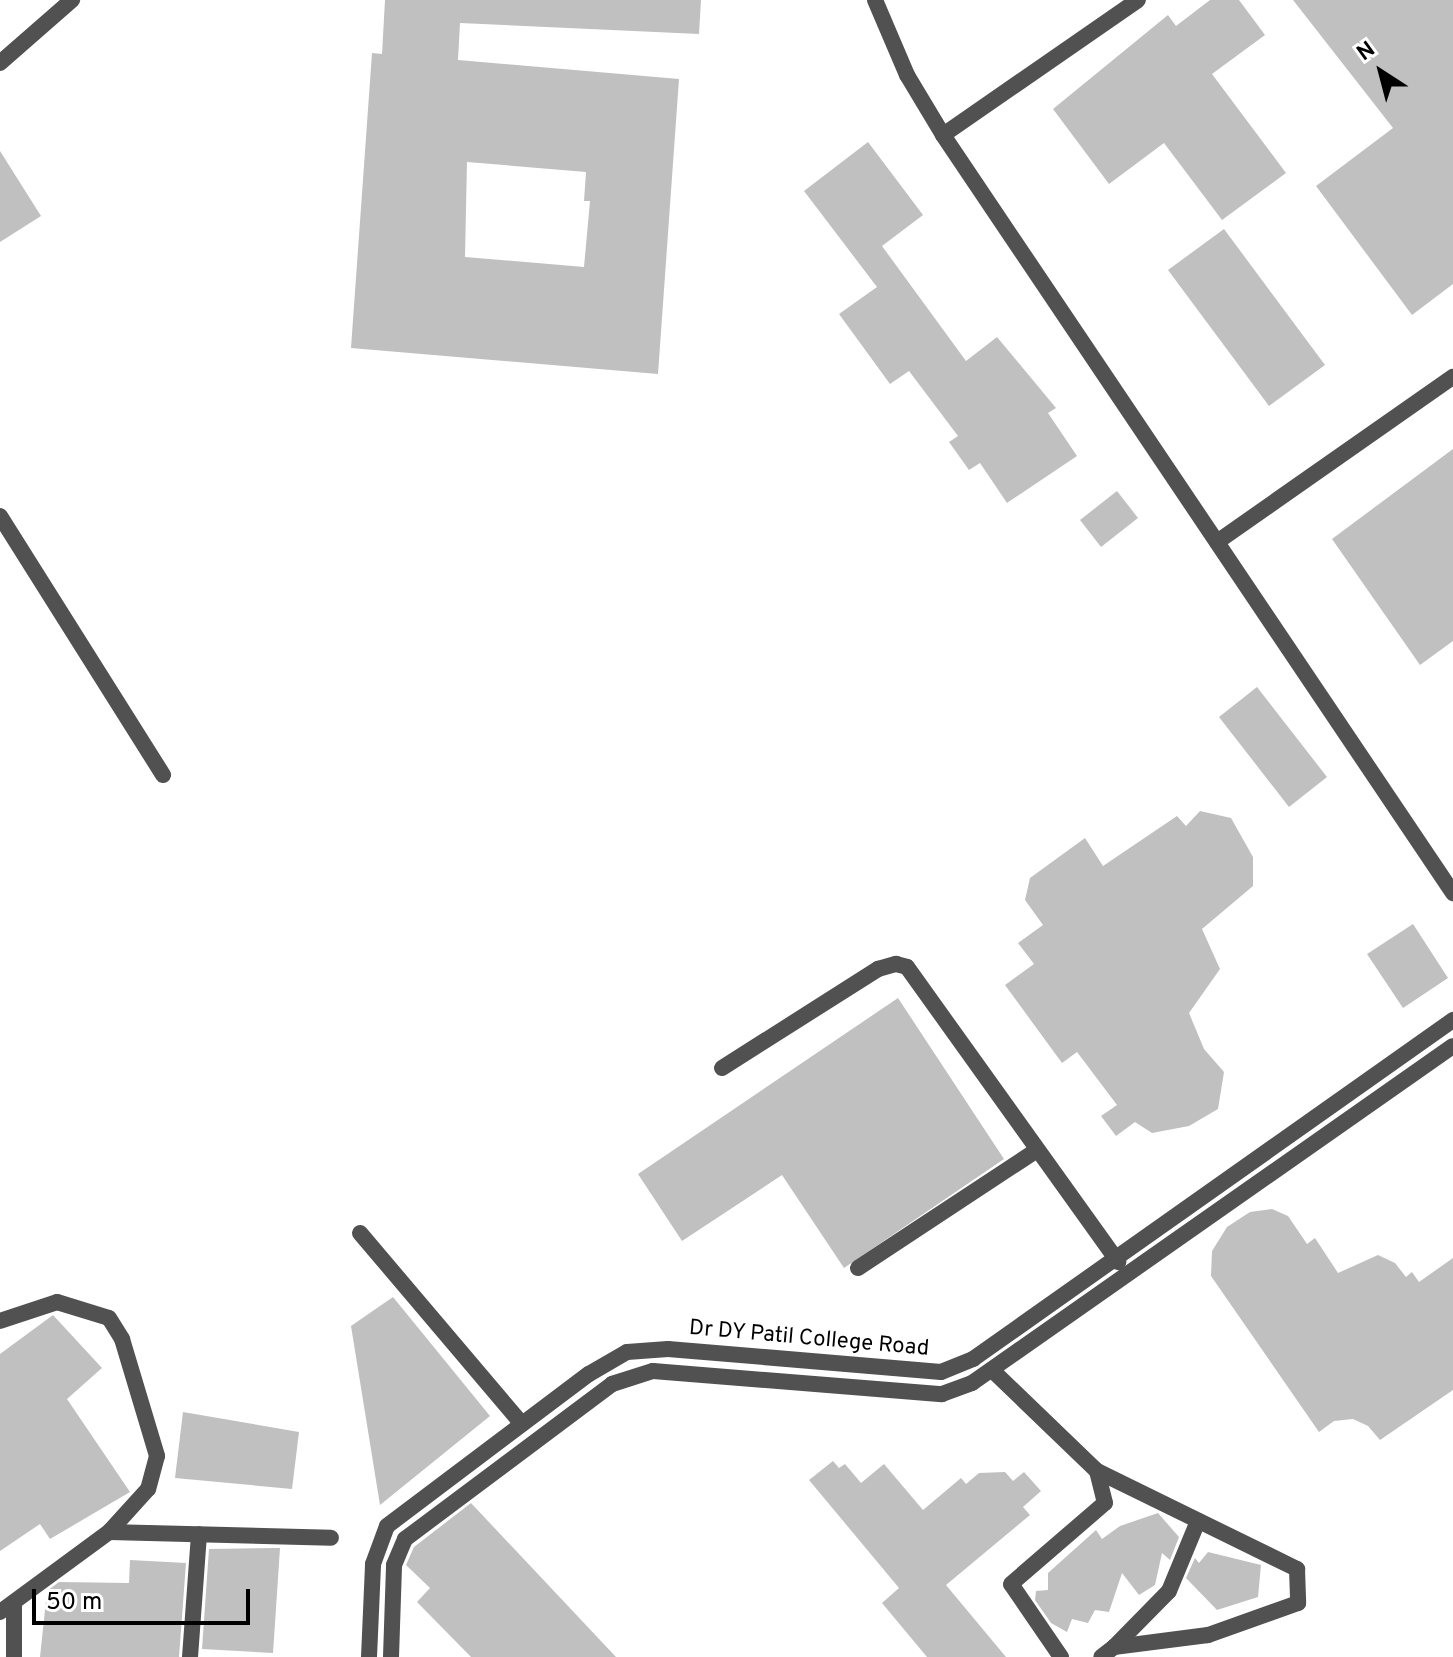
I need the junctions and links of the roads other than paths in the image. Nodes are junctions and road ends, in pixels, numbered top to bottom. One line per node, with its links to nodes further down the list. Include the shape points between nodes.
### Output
1 (72, 0): 4 (street)
2 (875, 0): 5 (street, via 907,75)
3 (1138, 0): 5 (street)
4 (0, 63)
5 (943, 135): 8 (street)
6 (1453, 377): 8 (street)
7 (0, 516): 9 (street)
8 (1217, 542): 10 (street)
9 (163, 775)
10 (1453, 893)
11 (1453, 1020): 16 (street, Dr DY Patil College Road)
12 (1453, 1046): 18 (street, Dr DY Patil College Road)
13 (722, 1068): 14 (street, via 878,969 896,964 916,975)
14 (1037, 1150): 16 (street); 17 (street)
15 (360, 1233): 21 (street)
16 (1113, 1255): 18 (street); 21 (street, Dr DY Patil College Road, via 973,1359 941,1372 668,1349 627,1352)
17 (858, 1268)
18 (1125, 1272): 20 (street, Dr DY Patil College Road)
19 (0, 1321): 24 (street, via 57,1302 101,1312 118,1328 157,1456 148,1489)
20 (997, 1366): 22 (street); 32 (street, Dr DY Patil College Road, via 942,1394 653,1371 612,1384 405,1539 394,1565)
21 (522, 1424): 31 (street, Dr DY Patil College Road, via 403,1512 378,1539)
22 (1097, 1471): 23 (street); 33 (street, via 1105,1503 1011,1584)
23 (1198, 1521): 28 (street, via 1169,1591); 28 (street, via 1297,1569 1298,1603 1208,1635)
24 (109, 1532): 25 (street); 27 (street)
25 (199, 1534): 26 (street); 30 (street)
26 (331, 1538)
27 (7, 1607): 29 (street)
28 (1108, 1652)
29 (14, 1657)
30 (190, 1657)
31 (369, 1657)
32 (391, 1657)
33 (1061, 1657)

